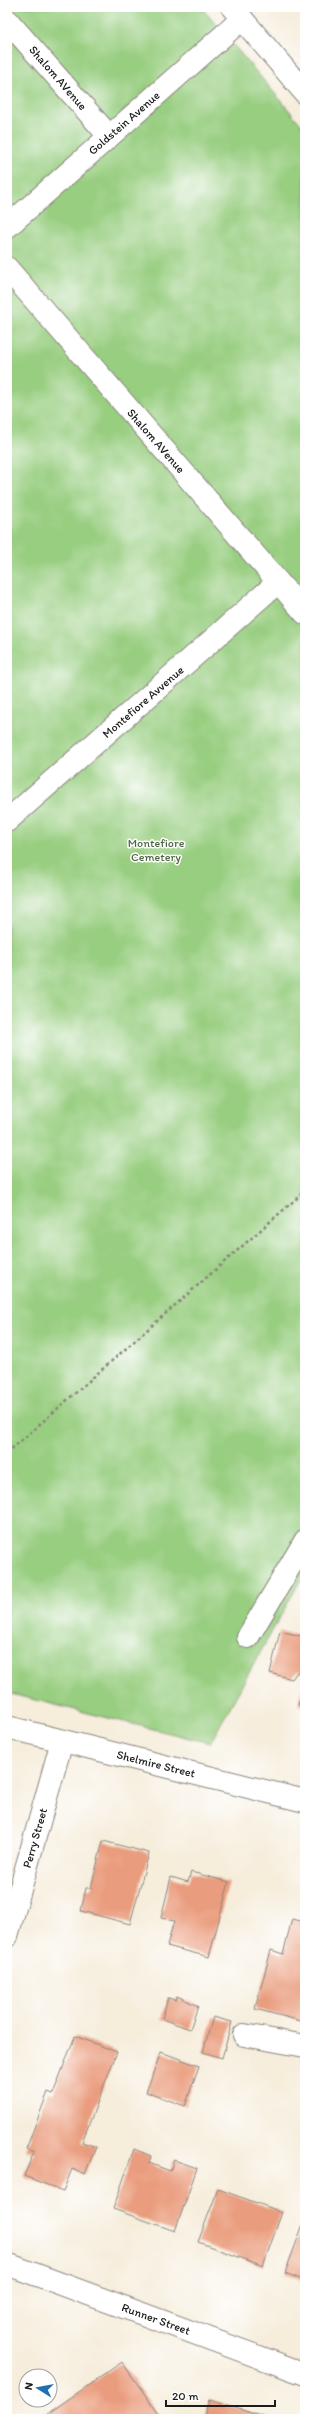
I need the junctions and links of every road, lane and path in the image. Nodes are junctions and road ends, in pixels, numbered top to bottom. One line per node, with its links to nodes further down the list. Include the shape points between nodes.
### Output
1 (237, 13): 3 (street); 4 (street, Goldstein Avenue)
2 (7, 20): 4 (street, Shalom AVenue)
3 (305, 93)
4 (109, 136): 5 (street, Goldstein Avenue)
5 (7, 226)
6 (7, 268): 7 (street, Shalom AVenue)
7 (278, 582): 8 (street, Shalom AVenue); 9 (street, Montefiore Avvenue)
8 (305, 613)
9 (7, 822)
10 (305, 1191): 11 (path)
11 (7, 1453)
12 (305, 1541): 13 (street)
13 (248, 1638)
14 (7, 1727): 15 (street, Shelmire Street)
15 (62, 1741): 16 (street, Shelmire Street); 17 (street, Perry Street)
16 (305, 1801)
17 (7, 1936)
18 (244, 2035): 19 (street)
19 (305, 2046)
20 (7, 2264): 21 (street, Runner Street)
21 (305, 2374)

